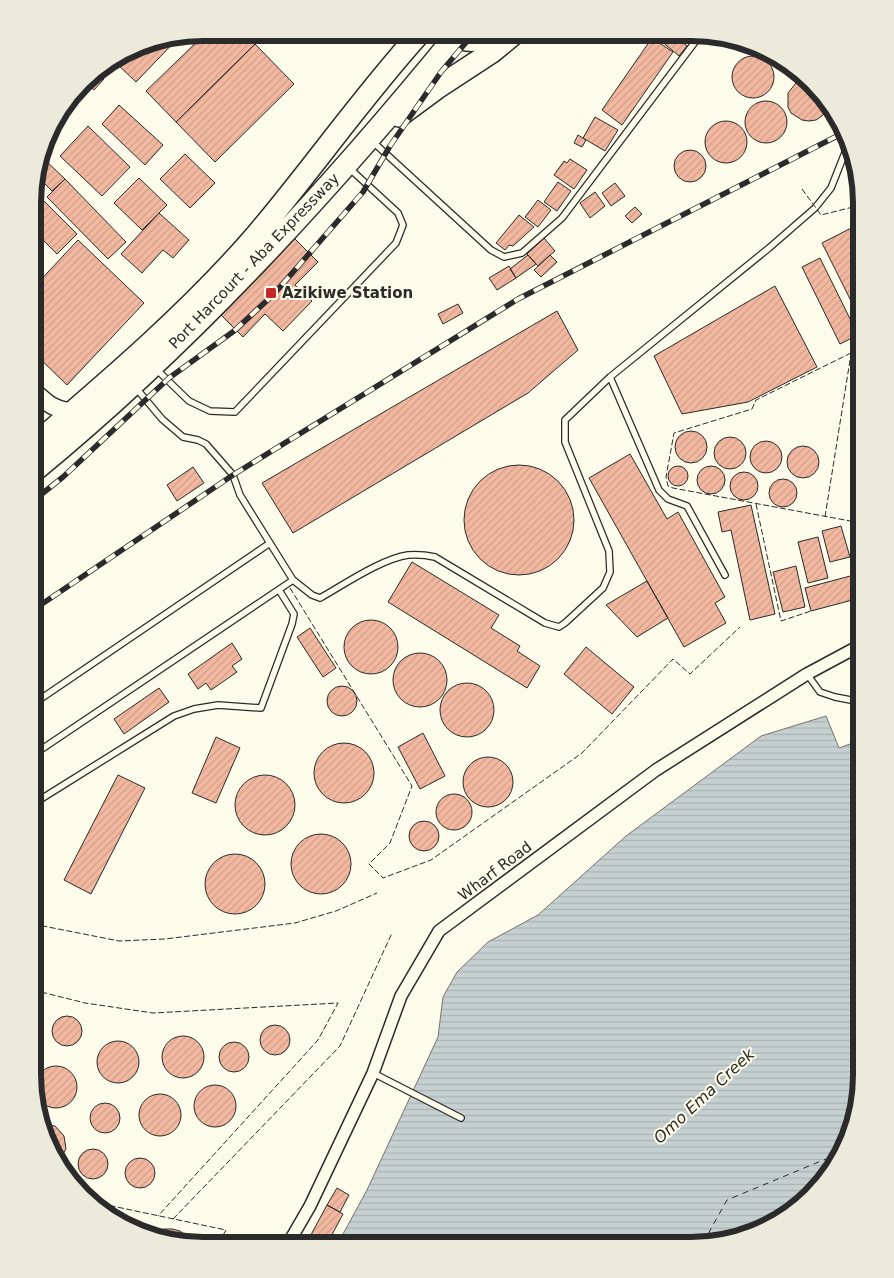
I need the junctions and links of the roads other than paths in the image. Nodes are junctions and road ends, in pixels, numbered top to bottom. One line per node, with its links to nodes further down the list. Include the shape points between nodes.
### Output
1 (413, 41): 11 (highway, Port Harcourt - Aba Expressway)
2 (441, 41): 11 (highway, via 420,53 400,72 352,129)
3 (452, 41): 10 (highway, Port Harcourt - Aba Expressway)
4 (460, 41): 5 (street)
5 (487, 41)
6 (505, 41): 8 (highway, via 399,116)
7 (695, 41): 8 (lane, via 562,218 522,253 504,257 491,250)
8 (372, 141): 10 (highway)
9 (845, 153): 13 (lane, via 831,188 815,208)
10 (350, 160): 12 (highway, Port Harcourt - Aba Expressway, via 294,225); 12 (lane, via 398,213 403,225 396,243 235,412 210,410 189,401)
11 (304, 176): 16 (highway, Port Harcourt - Aba Expressway, via 221,273)
12 (153, 366): 14 (highway, Port Harcourt - Aba Expressway)
13 (610, 377): 20 (lane, via 659,490 668,499 686,506); 21 (lane, via 565,420 565,442 609,551 610,572 603,588 566,623 559,627 545,623 435,557 422,554 407,555 385,563 320,598)
14 (133, 385): 18 (highway, Port Harcourt - Aba Expressway); 19 (lane, via 162,419 183,437 206,444 233,475 240,495)
15 (41, 398): 16 (street, via 49,405)
16 (73, 412): 17 (highway, Port Harcourt - Aba Expressway)
17 (41, 435)
18 (41, 465)
19 (270, 543): 21 (lane); 25 (lane)
20 (726, 575)
21 (294, 580): 22 (lane)
22 (279, 590): 27 (lane); 28 (lane, via 294,614 261,708 218,705 174,716)
23 (852, 650): 24 (street, Wharf Road)
24 (807, 674): 26 (lane, via 820,692); 29 (street, Wharf Road, via 656,770 439,932 402,996)
25 (41, 699)
26 (852, 700)
27 (41, 750)
28 (41, 799)
29 (374, 1073): 30 (lane); 31 (street, Wharf Road)
30 (460, 1118)
31 (292, 1237)

